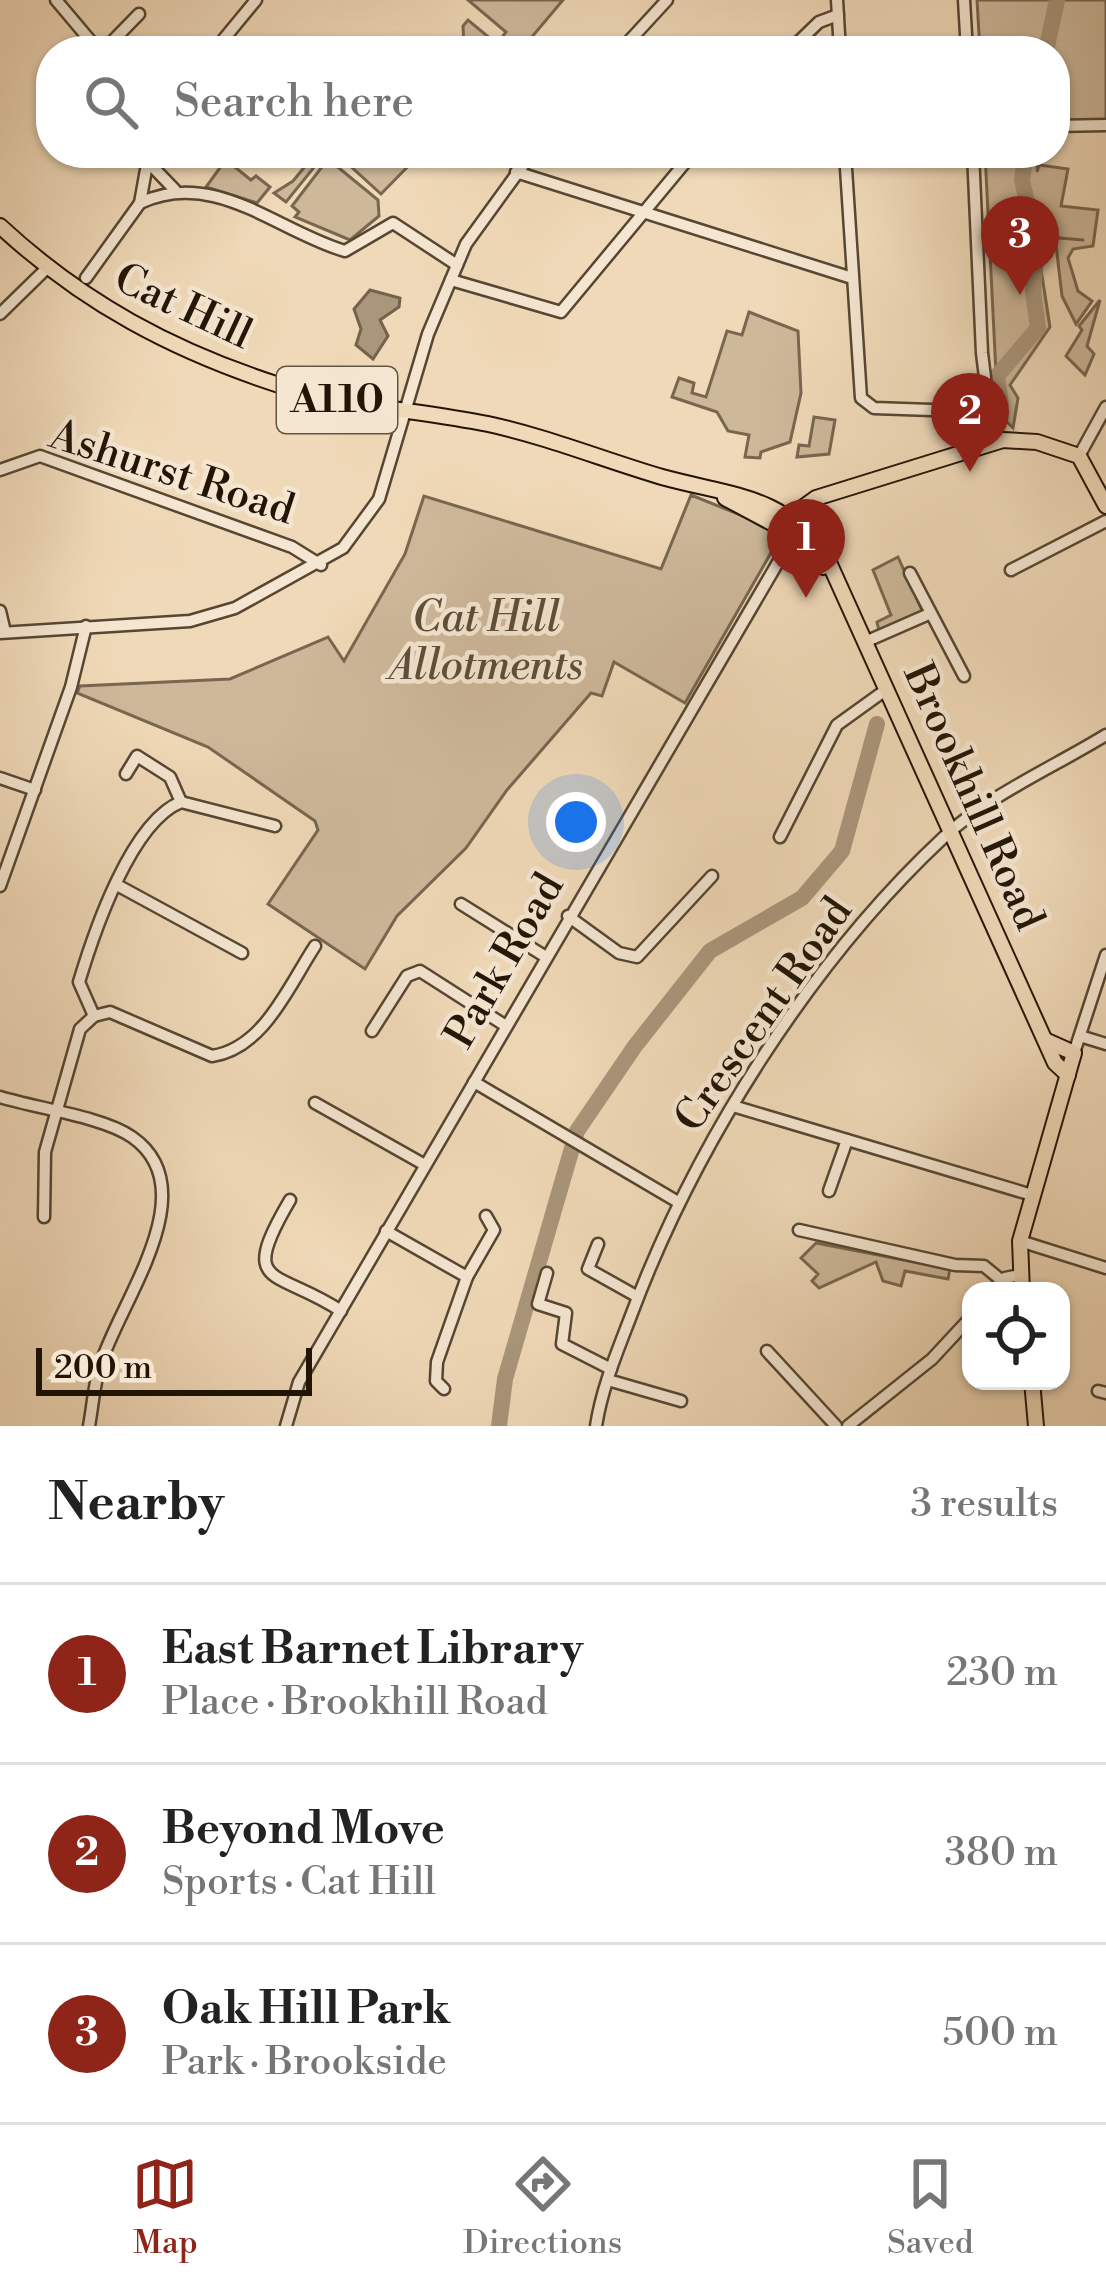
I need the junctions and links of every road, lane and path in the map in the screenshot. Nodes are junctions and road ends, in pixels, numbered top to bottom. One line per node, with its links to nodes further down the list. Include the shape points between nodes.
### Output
1 (56, 0): 8 (street)
2 (256, 0): 10 (street)
3 (667, 0): 11 (street)
4 (837, 0): 7 (street)
5 (964, 0): 14 (street)
6 (139, 14): 9 (street)
7 (838, 15): 12 (street); 13 (street)
8 (88, 36)
9 (116, 36)
10 (226, 36)
11 (634, 36)
12 (805, 36)
13 (839, 36)
14 (966, 36)
15 (1106, 125): 16 (street)
16 (1070, 126)
17 (146, 168): 25 (street)
18 (156, 168): 24 (street)
19 (519, 168): 23 (street)
20 (681, 168): 26 (street)
21 (846, 168): 31 (street)
22 (974, 168): 38 (street)
23 (516, 172): 26 (street); 28 (street)
24 (175, 190): 25 (street); 28 (street, via 234,202 345,251 393,223)
25 (140, 203): 30 (street)
26 (643, 215): 31 (street); 32 (street, via 560,312)
27 (0, 226): 29 (main road, Cat Hill / A110)
28 (457, 265): 32 (street)
29 (46, 268): 33 (main road, Cat Hill / A110); 35 (street)
30 (86, 278): 33 (street); 34 (street)
31 (852, 278): 38 (street, via 865,404)
32 (451, 280): 37 (street)
33 (64, 284): 34 (main road, Cat Hill / A110)
34 (90, 302): 37 (main road, Cat Hill / A110, via 267,381)
35 (0, 314)
36 (1106, 407): 39 (street)
37 (404, 412): 44 (main road, Cat Hill / A110, via 537,436); 45 (street, via 372,512)
38 (991, 427): 40 (main road); 44 (main road, via 936,461 819,504)
39 (1102, 427): 40 (street)
40 (1079, 456): 42 (main road)
41 (0, 470): 45 (street, Ashurst Road, via 40,456 292,547)
42 (1106, 506)
43 (1106, 521): 46 (street)
44 (796, 525): 52 (main road, Brookhill Road / A110); 67 (street, Park Road)
45 (321, 565): 50 (street, via 190,621)
46 (1011, 570)
47 (910, 573): 49 (street)
48 (0, 611): 51 (street)
49 (929, 614): 52 (street); 53 (street)
50 (86, 626): 51 (street); 58 (street)
51 (2, 633)
52 (866, 642): 54 (main road, Brookhill Road / A110)
53 (964, 676)
54 (887, 688): 61 (main road, Brookhill Road / A110); 62 (street, via 837,724)
55 (1106, 734): 61 (street, Crescent Road)
56 (126, 774): 59 (street, via 137,756 170,777)
57 (0, 778): 58 (street)
58 (34, 790): 65 (street)
59 (181, 802): 60 (street); 64 (street, via 152,825)
60 (275, 826)
61 (952, 831): 76 (main road, Brookhill Road / A110); 83 (street, Crescent Road, via 833,963)
62 (780, 837)
63 (712, 876): 67 (street, via 638,957 619,953)
64 (117, 885): 69 (street); 72 (street, via 79,982)
65 (0, 886)
66 (461, 904): 71 (street)
67 (568, 916): 71 (street, Park Road)
68 (315, 946): 72 (street, via 250,1044 229,1053 212,1056 110,1012)
69 (242, 953)
70 (1106, 955): 75 (street)
71 (546, 957): 73 (street, Park Road)
72 (94, 1016): 84 (street, via 80,1029)
73 (506, 1025): 74 (street, via 420,971 406,976); 80 (street, Park Road)
74 (372, 1031)
75 (1080, 1036): 77 (street); 78 (street)
76 (1047, 1040): 78 (main road); 79 (main road, Brookhill Road / A110)
77 (1106, 1044)
78 (1074, 1053): 79 (main road)
79 (1068, 1075): 88 (main road)
80 (474, 1082): 86 (street, Park Road); 90 (street)
81 (0, 1097): 84 (street)
82 (315, 1103): 86 (street)
83 (733, 1106): 85 (street); 90 (street, Crescent Road)
84 (56, 1113): 91 (street, via 45,1152); 111 (street, via 130,1135 152,1155 162,1179 164,1216 100,1365)
85 (847, 1140): 87 (street); 88 (street)
86 (425, 1165): 94 (street, Park Road)
87 (829, 1191)
88 (1032, 1195): 95 (main road)
89 (290, 1200): 104 (street, via 262,1247 263,1265)
90 (678, 1202): 103 (street, Crescent Road)
91 (44, 1216)
92 (486, 1216): 99 (street, via 494,1230)
93 (799, 1230): 100 (street, via 984,1266)
94 (386, 1231): 99 (street); 104 (street, Park Road)
95 (1020, 1241): 97 (street); 102 (main road)
96 (598, 1244): 103 (street, via 588,1269)
97 (1106, 1268)
98 (547, 1273): 107 (street, via 538,1304 566,1313 562,1344)
99 (467, 1277): 108 (street, via 437,1362)
100 (1001, 1280): 101 (street)
101 (1014, 1282)
102 (1021, 1282)
103 (638, 1297): 107 (street, Crescent Road)
104 (341, 1311): 112 (street, Park Road, via 299,1382)
105 (962, 1327): 115 (street)
106 (767, 1351): 114 (street)
107 (610, 1374): 110 (street); 113 (street, Crescent Road)
108 (444, 1389)
109 (1033, 1390): 116 (main road)
110 (681, 1401)
111 (89, 1426)
112 (286, 1426)
113 (596, 1426)
114 (836, 1426)
115 (848, 1426)
116 (1036, 1426)

